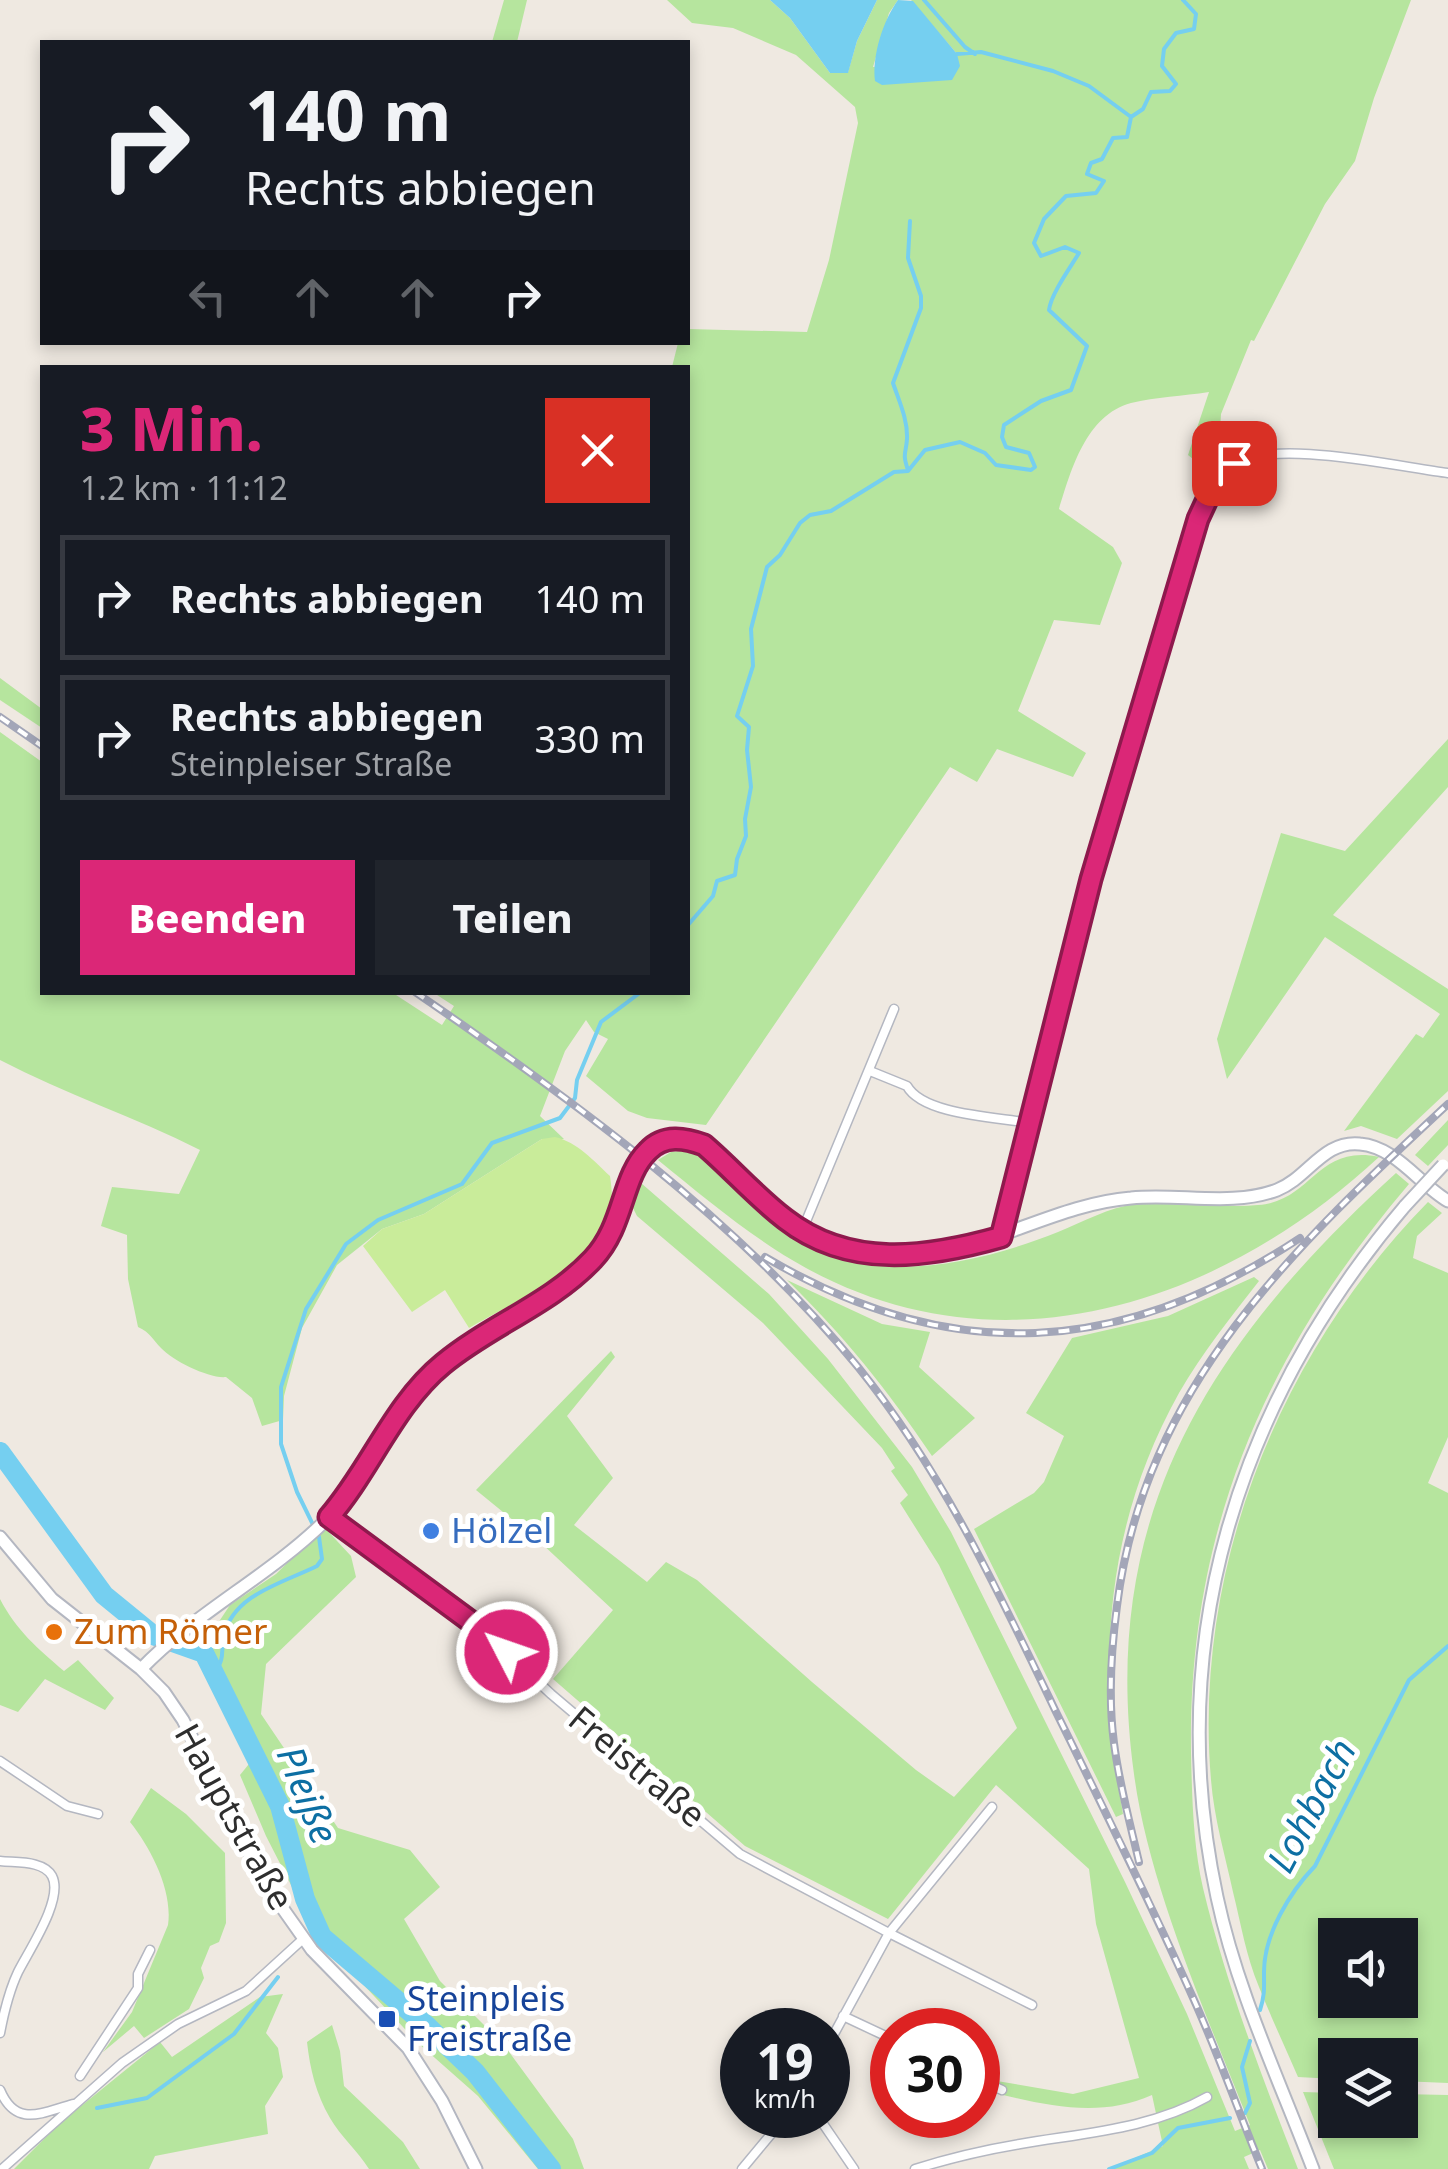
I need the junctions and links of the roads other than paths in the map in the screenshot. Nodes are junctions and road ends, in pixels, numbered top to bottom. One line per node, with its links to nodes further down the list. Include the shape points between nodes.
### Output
1 (1448, 474): 4 (street, via 1286,452 1255,454 1217,478 1198,519 1091,879)
2 (894, 1009): 3 (street)
3 (870, 1071): 4 (street, via 938,1108); 7 (street)
4 (1030, 1123): 8 (street)
5 (1446, 1163): 33 (main road, bridge, via 1338,1290 1307,1339 1264,1422 1231,1512 1208,1619 1202,1794 1217,1898 1246,2000)
6 (1448, 1201): 8 (main road, via 1389,1154 1346,1144 1264,1194 1126,1198)
7 (802, 1231): 8 (main road, via 881,1256 921,1255); 9 (main road, via 704,1145 665,1140 646,1153 632,1176 616,1226 594,1258 424,1382)
8 (1001, 1237)
9 (326, 1520): 11 (main road, via 272,1569 182,1629); 16 (street, Freistraße, via 485,1632 740,1854)
10 (0, 1536): 11 (main road, Hauptstraße, via 52,1599)
11 (141, 1669): 17 (main road, Hauptstraße, via 184,1720 264,1882)
12 (0, 1762): 14 (street, via 67,1806)
13 (992, 1807): 16 (street)
14 (98, 1814)
15 (0, 1862): 21 (street, via 40,1866 51,1873 55,1888 12,1987)
16 (890, 1934): 19 (street, Freistraße); 20 (street)
17 (304, 1939): 22 (street, via 246,1991 178,2024); 29 (main road, Hauptstraße, via 408,2048)
18 (150, 1950): 22 (street, via 138,1988 83,2072)
19 (1032, 2005)
20 (848, 2008)
21 (0, 2033)
22 (98, 2085): 25 (street)
23 (0, 2090): 25 (street, via 17,2114)
24 (1208, 2097): 32 (street, via 1179,2113)
25 (78, 2103): 28 (street)
26 (767, 2138): 30 (street)
27 (833, 2138): 31 (street)
28 (2, 2169)
29 (476, 2169)
30 (742, 2169)
31 (854, 2169)
32 (915, 2169)
33 (1313, 2169)

